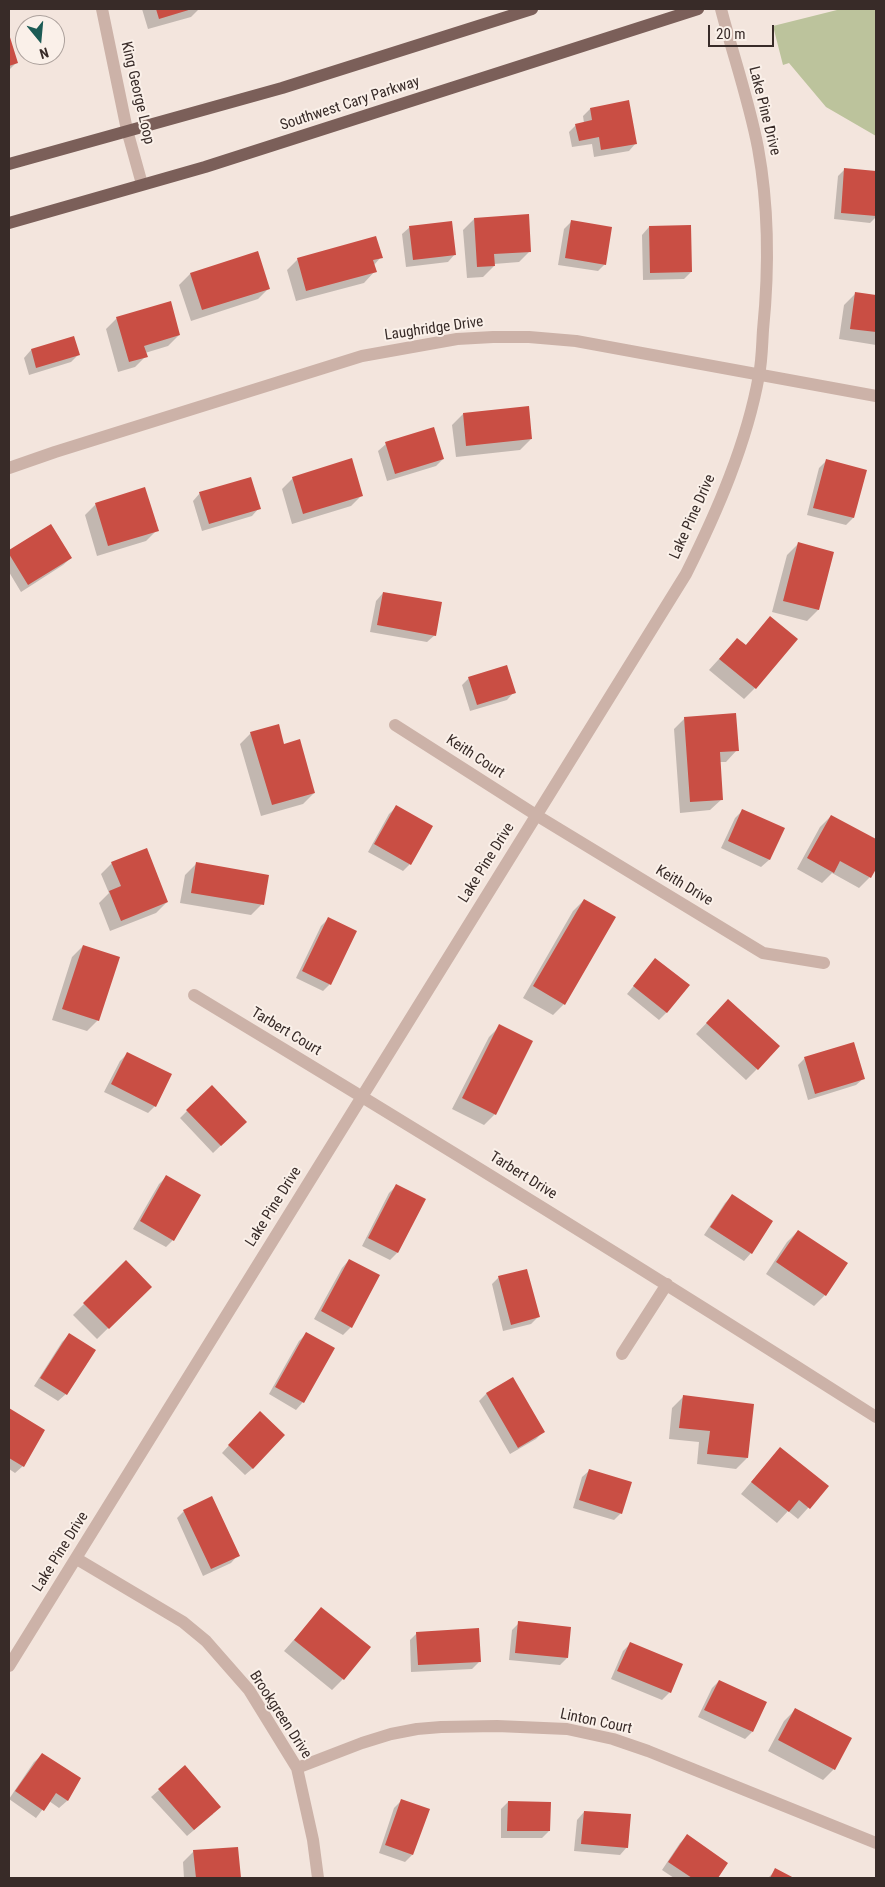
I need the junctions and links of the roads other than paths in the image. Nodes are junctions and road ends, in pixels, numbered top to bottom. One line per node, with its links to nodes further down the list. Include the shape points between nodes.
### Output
1 (102, 9): 5 (street, King George Loop)
2 (532, 9): 5 (main road, via 282,88)
3 (698, 9): 7 (main road, Southwest Cary Parkway)
4 (721, 9): 9 (street, Lake Pine Drive, via 758,147 763,182 767,295)
5 (127, 130): 6 (main road); 7 (street, King George Loop)
6 (9, 164)
7 (142, 184): 8 (main road, Southwest Cary Parkway)
8 (9, 223)
9 (759, 375): 10 (street, Laughridge Drive); 11 (street, Laughridge Drive, via 576,341 493,336 457,339 362,356); 13 (street, Lake Pine Drive, via 737,457 704,539 686,574)
10 (876, 396)
11 (9, 468)
12 (395, 725): 13 (street, Keith Court)
13 (536, 815): 14 (street, Keith Drive, via 763,953); 16 (street, Lake Pine Drive)
14 (824, 963)
15 (194, 995): 16 (street, Tarbert Court)
16 (362, 1096): 17 (street, Tarbert Drive); 20 (street, Lake Pine Drive)
17 (667, 1284): 18 (street); 19 (street, Tarbert Drive)
18 (622, 1354)
19 (876, 1417)
20 (77, 1559): 21 (street, Lake Pine Drive); 22 (street, Brookgreen Drive, via 182,1622 206,1641 249,1690)
21 (9, 1666)
22 (297, 1768): 23 (street, Linton Court, via 362,1743 417,1729 497,1726 567,1729 648,1751); 24 (street, Brookgreen Drive)
23 (876, 1843)
24 (318, 1878)

